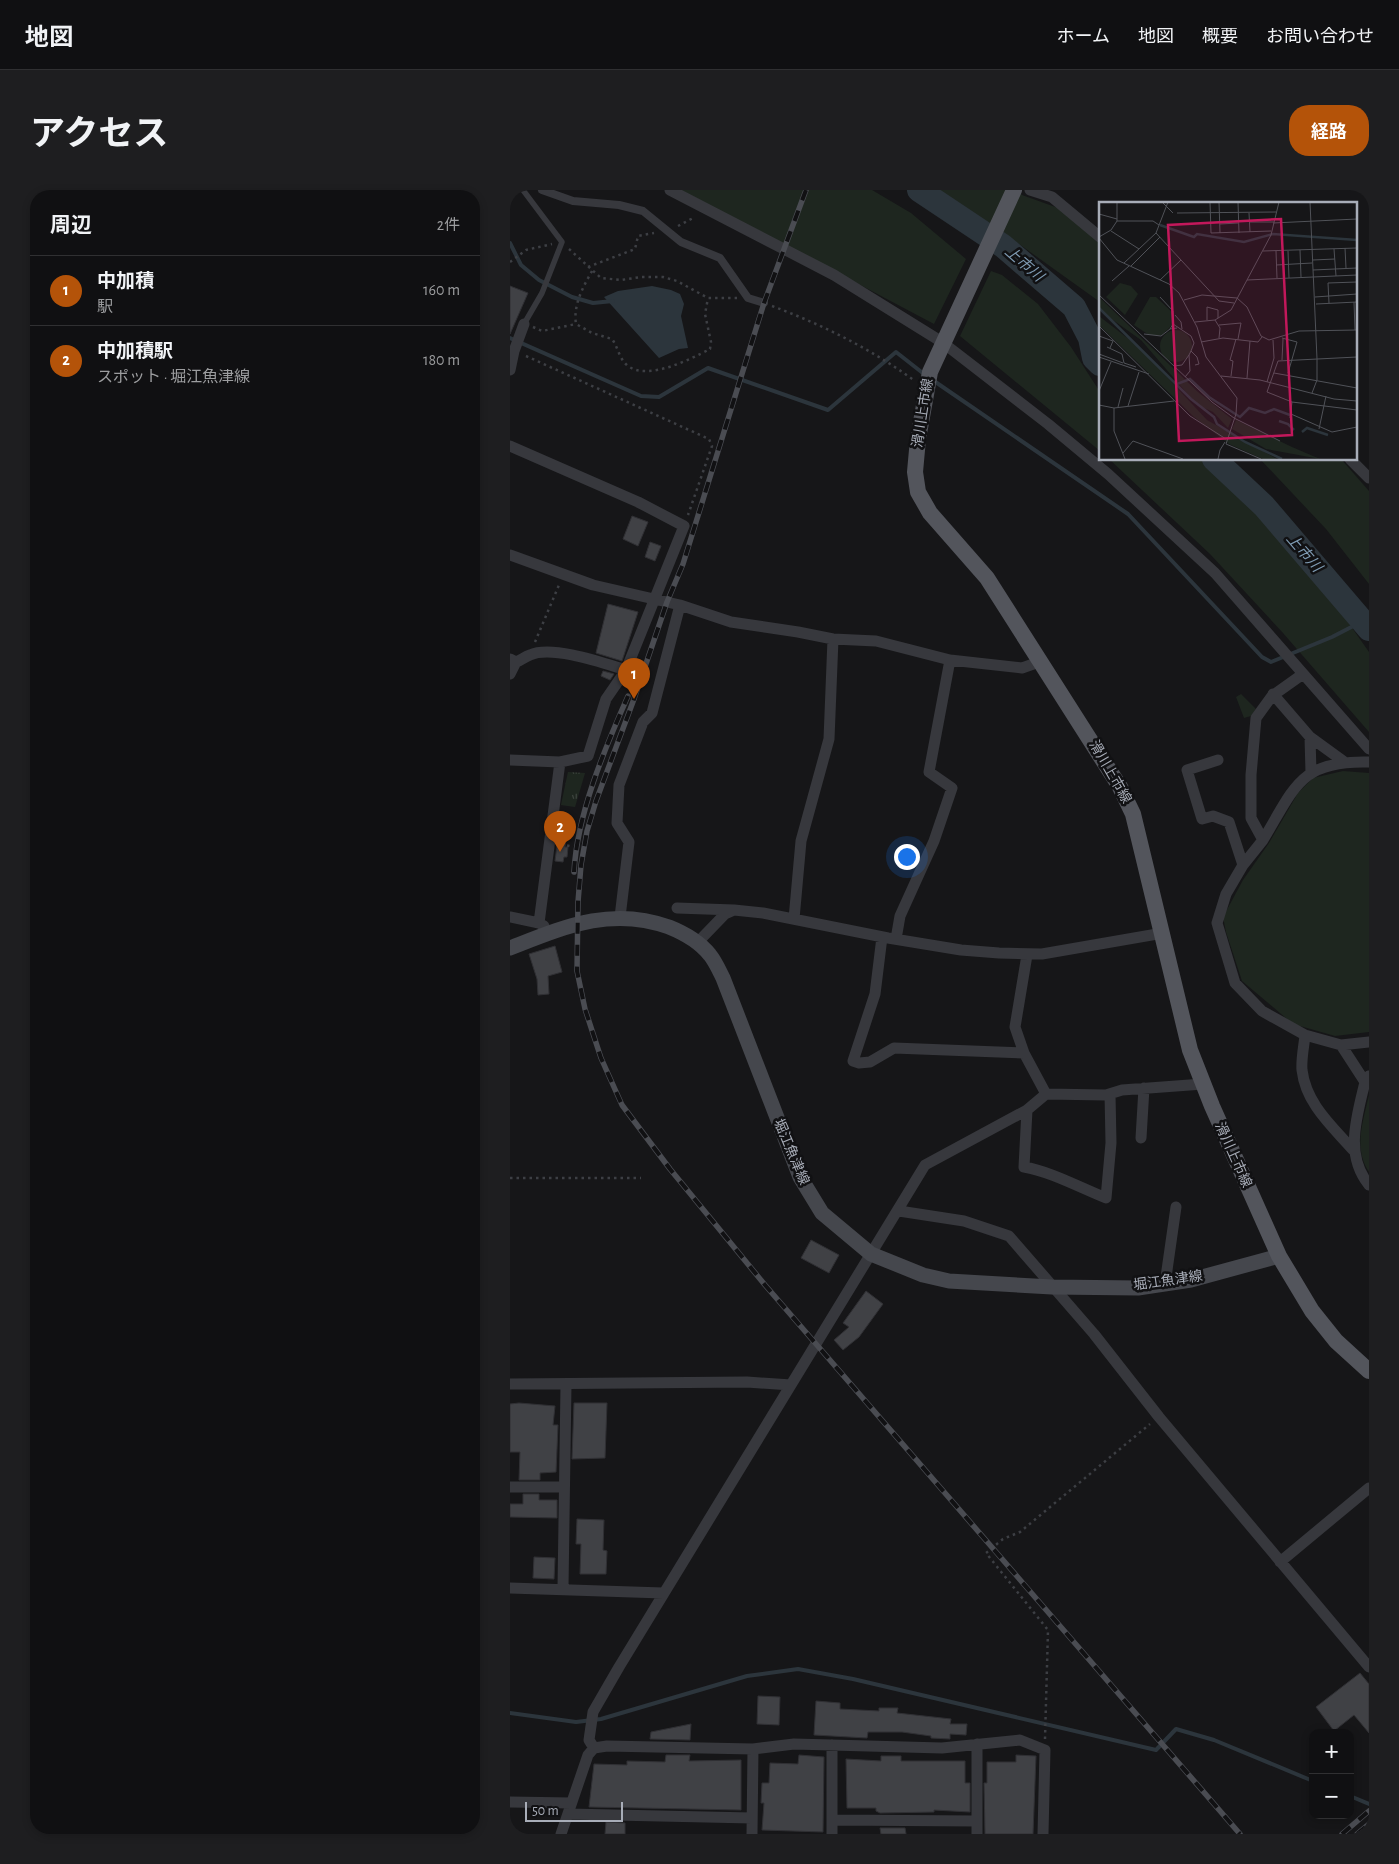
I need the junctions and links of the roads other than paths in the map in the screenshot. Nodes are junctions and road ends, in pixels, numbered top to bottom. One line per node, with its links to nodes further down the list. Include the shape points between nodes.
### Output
1 (523, 190): 8 (lane, via 562,242 542,293)
2 (542, 190): 7 (street, via 573,201 619,205 643,211 681,242 720,258 748,298)
3 (670, 190): 9 (street, via 834,275)
4 (1014, 190): 9 (main road, 滑川上市線)
5 (1030, 190): 6 (street, via 1052,197)
6 (1099, 236)
7 (764, 303)
8 (524, 324): 10 (street)
9 (942, 342): 21 (main road, 滑川上市線, via 926,389 915,472 918,492 930,513 987,578); 24 (street, via 1108,474 1215,573)
10 (512, 350): 11 (street)
11 (510, 370)
12 (510, 446): 16 (street, via 638,502 684,526)
13 (1351, 460): 14 (street)
14 (1369, 478)
15 (510, 555): 16 (street, via 593,585)
16 (656, 599): 17 (street); 22 (street)
17 (680, 604): 18 (street, via 731,622); 39 (street, via 652,713 643,722 619,785 617,823 629,842)
18 (833, 639): 20 (street, via 876,641); 40 (street, via 829,739 800,841)
19 (513, 660): 22 (street, via 550,652); 23 (street)
20 (950, 660): 21 (street, via 1022,668); 44 (street, via 929,772 952,788 934,841 900,916)
21 (1040, 662): 42 (main road, 滑川上市線, via 1081,724 1133,814)
22 (626, 670): 31 (street, via 606,699 588,756)
23 (510, 674)
24 (1303, 674): 25 (street); 27 (street)
25 (1273, 694): 26 (street); 34 (street, via 1256,718 1251,775 1251,818)
26 (1310, 737): 30 (street); 33 (street)
27 (1369, 749)
28 (510, 760): 31 (street)
29 (1218, 760): 35 (street, via 1187,770 1202,819 1213,816 1229,822)
30 (1343, 761): 32 (street); 33 (street, via 1319,767)
31 (560, 762): 41 (street)
32 (1369, 762)
33 (1311, 773): 34 (street, via 1296,785)
34 (1264, 840): 35 (street)
35 (1243, 865): 48 (street, via 1226,894 1217,924 1234,983 1262,1011)
36 (677, 908): 37 (street)
37 (734, 910): 40 (street); 45 (street, via 725,914)
38 (510, 917): 41 (street)
39 (620, 917): 41 (main road, 堀江魚津線); 45 (main road, 堀江魚津線, via 648,920)
40 (794, 919): 43 (street)
41 (545, 927): 46 (main road, 堀江魚津線)
42 (1163, 933): 47 (street); 53 (main road, 滑川上市線, via 1190,1050)
43 (882, 936): 44 (street); 51 (street, via 875,994 852,1061 870,1062 894,1048)
44 (896, 939): 47 (street, via 961,950)
45 (698, 942): 63 (main road, 堀江魚津線, via 723,978 800,1178 822,1213)
46 (510, 948)
47 (1027, 954): 51 (street, via 1015,1027)
48 (1305, 1035): 50 (street); 59 (street, via 1302,1068 1306,1088 1315,1107)
49 (1369, 1042): 50 (street)
50 (1341, 1045): 52 (street)
51 (1024, 1054): 55 (street)
52 (1367, 1079): 59 (street, via 1356,1121)
53 (1203, 1084): 54 (street); 64 (main road, 滑川上市線)
54 (1144, 1088): 56 (street); 58 (street)
55 (1046, 1094): 56 (street); 57 (street)
56 (1110, 1094): 57 (street, via 1111,1143 1106,1198 1041,1170 1024,1167)
57 (1027, 1110): 62 (street, via 926,1165)
58 (1140, 1138)
59 (1353, 1150): 60 (street)
60 (1369, 1185)
61 (1176, 1207): 65 (street)
62 (899, 1211): 63 (street); 66 (street, via 964,1221 1009,1236)
63 (871, 1254): 66 (main road, 堀江魚津線, via 923,1276 949,1281); 70 (street)
64 (1279, 1256): 65 (main road, 堀江魚津線); 67 (main road, 滑川上市線, via 1312,1311 1336,1341)
65 (1165, 1284): 66 (main road, 堀江魚津線, via 1138,1288)
66 (1052, 1287): 74 (street, via 1212,1476)
67 (1369, 1371)
68 (510, 1384): 69 (street)
69 (566, 1385): 70 (street, via 747,1382); 72 (street)
70 (791, 1385): 77 (street)
71 (510, 1487): 72 (street)
72 (563, 1487): 76 (street)
73 (1369, 1488): 74 (street)
74 (1280, 1562): 78 (street)
75 (510, 1588): 76 (street)
76 (563, 1588): 77 (street)
77 (663, 1593): 81 (street, via 593,1712 589,1740)
78 (1369, 1667)
79 (832, 1744): 80 (street, via 942,1748); 82 (street); 86 (street)
80 (977, 1744): 87 (street); 92 (street, via 1020,1740 1045,1750)
81 (594, 1748): 82 (street); 84 (street, via 588,1755)
82 (754, 1749): 85 (street)
83 (510, 1802): 84 (street)
84 (570, 1808): 85 (street); 88 (street)
85 (752, 1818): 89 (street)
86 (832, 1820): 87 (street); 90 (street)
87 (977, 1821): 91 (street)
88 (561, 1834)
89 (752, 1834)
90 (832, 1834)
91 (976, 1834)
92 (1043, 1834)

